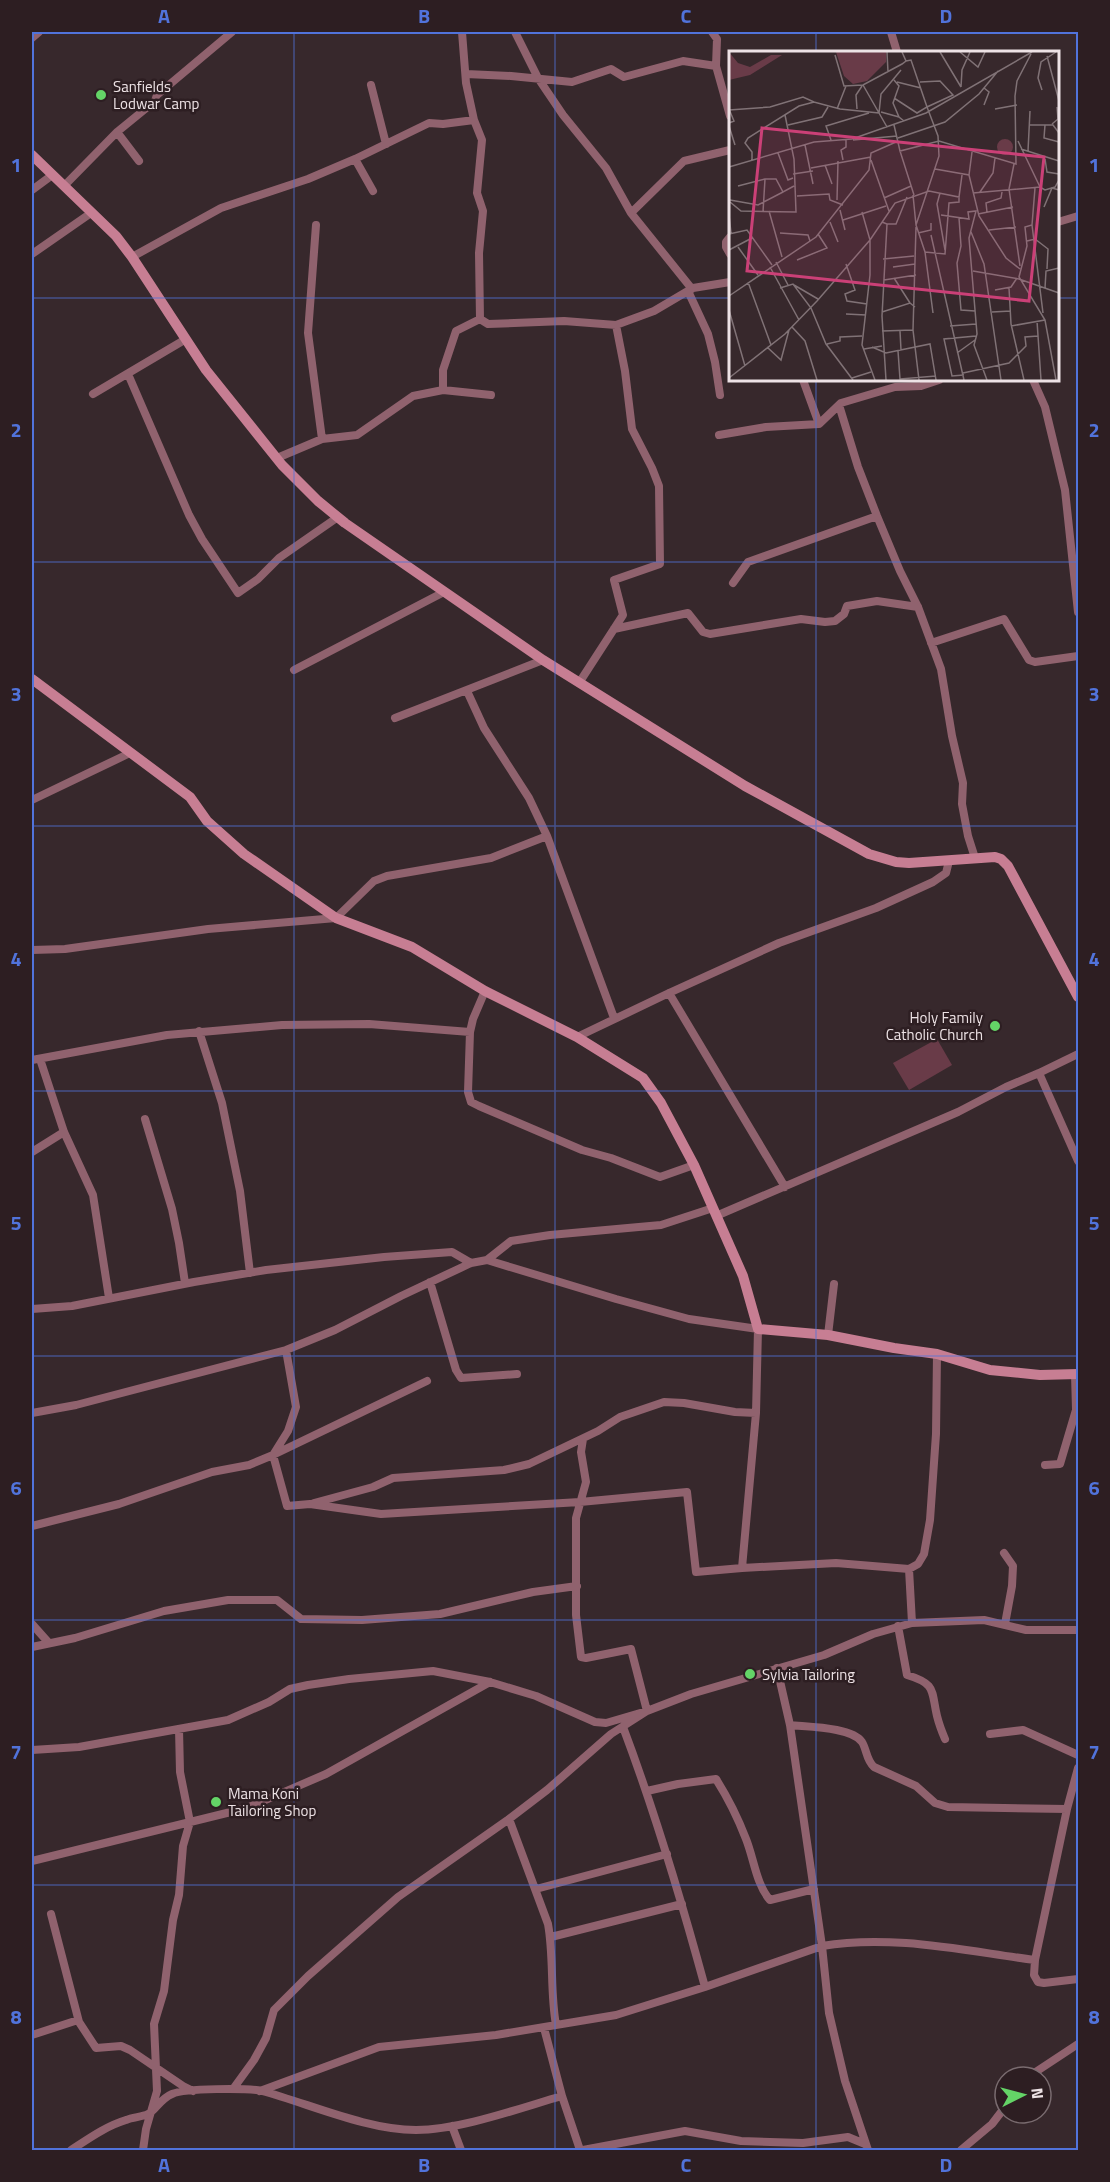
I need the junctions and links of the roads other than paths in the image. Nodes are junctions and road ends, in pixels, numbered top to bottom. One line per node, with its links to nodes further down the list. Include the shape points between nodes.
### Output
1 (39, 32): 7 (street)
2 (232, 32): 15 (street)
3 (462, 32): 10 (street)
4 (515, 32): 11 (street)
5 (712, 32): 9 (street, via 717,39)
6 (891, 32): 8 (street)
7 (32, 38)
8 (897, 51)
9 (716, 66): 11 (street, via 683,61 624,77 611,69 572,82); 13 (street)
10 (466, 74): 11 (street); 14 (street)
11 (538, 78): 26 (street, via 562,115 606,168)
12 (370, 85): 16 (street)
13 (729, 112)
14 (474, 120): 16 (street, via 429,123); 36 (street, via 482,140 477,193 483,211)
15 (117, 132): 20 (street); 22 (street)
16 (386, 144): 19 (street)
17 (729, 150): 26 (street, via 684,161)
18 (32, 155): 21 (street)
19 (355, 159): 24 (street); 33 (street, via 308,180 221,208)
20 (139, 161)
21 (51, 176): 22 (street); 23 (street)
22 (64, 186): 25 (street)
23 (32, 190)
24 (373, 191)
25 (91, 213): 32 (street); 33 (street)
26 (631, 213): 35 (street)
27 (1078, 216): 28 (street)
28 (1059, 222)
29 (316, 225): 50 (street, via 308,333)
30 (729, 238): 31 (street)
31 (729, 252)
32 (32, 254)
33 (132, 257): 38 (street)
34 (729, 282): 35 (street)
35 (690, 290): 37 (street, via 654,311); 46 (street, via 708,334)
36 (480, 319): 37 (street, via 488,324 564,321); 43 (street, via 456,331 443,370)
37 (616, 325): 60 (street, via 632,429 659,486 660,564 614,580 623,615)
38 (186, 339): 39 (street); 51 (street)
39 (128, 374): 44 (street); 53 (street, via 189,515 238,593 279,558)
40 (802, 381): 48 (street)
41 (936, 381): 47 (street, via 895,387)
42 (1033, 381): 55 (street, via 1045,407 1061,471)
43 (443, 390): 45 (street); 50 (street, via 412,396 357,435)
44 (93, 394)
45 (491, 395)
46 (720, 395)
47 (839, 405): 48 (street); 52 (street)
48 (819, 424): 49 (street)
49 (719, 435)
50 (322, 439): 51 (street)
51 (277, 458): 53 (street)
52 (877, 516): 56 (street, via 748,562); 58 (street)
53 (338, 517): 57 (street)
54 (1078, 539): 55 (street)
55 (1070, 543): 59 (street)
56 (733, 583)
57 (444, 592): 63 (street); 64 (street)
58 (918, 607): 60 (street, via 870,601 847,606 835,621 801,619 710,634 703,632 688,613); 61 (street)
59 (1078, 612)
60 (614, 629): 66 (street)
61 (932, 643): 62 (street, via 1004,620 1029,660); 72 (street, via 944,679 963,783 964,816)
62 (1078, 656)
63 (543, 660): 66 (street); 67 (street)
64 (294, 670)
65 (32, 679): 69 (street)
66 (579, 683): 73 (street, via 744,786 869,854 896,862)
67 (467, 691): 68 (street); 71 (street)
68 (395, 718)
69 (130, 753): 70 (street); 74 (street, via 190,797 207,821 244,854)
70 (32, 800)
71 (547, 836): 74 (street, via 491,858 374,881); 79 (street)
72 (975, 858): 73 (street); 78 (street, via 996,857 1008,866)
73 (949, 861): 77 (street, via 946,873 933,882)
74 (336, 918): 75 (street); 76 (street, via 412,947)
75 (32, 950)
76 (485, 991): 81 (street); 82 (street)
77 (669, 993): 79 (street); 91 (street)
78 (1078, 997)
79 (614, 1018): 82 (street)
80 (199, 1031): 81 (street, via 347,1023); 84 (street); 95 (street, via 222,1103 240,1191)
81 (470, 1032): 90 (street, via 471,1102 582,1150 660,1177)
82 (577, 1037): 90 (street, via 642,1078 661,1103)
83 (1078, 1054): 85 (street)
84 (36, 1060): 87 (street)
85 (1039, 1073): 89 (street); 91 (street)
86 (145, 1119): 97 (street, via 172,1209)
87 (64, 1132): 88 (street); 99 (street, via 93,1195)
88 (32, 1152)
89 (1078, 1161)
90 (694, 1166): 92 (street)
91 (785, 1187): 92 (street)
92 (715, 1212): 93 (street, via 661,1225 511,1241); 101 (street, via 743,1276)
93 (487, 1260): 94 (street); 101 (street, via 689,1319)
94 (471, 1263): 95 (street, via 452,1252); 96 (street)
95 (250, 1273): 97 (street)
96 (430, 1282): 103 (street); 105 (street, via 461,1378)
97 (185, 1283): 99 (street)
98 (834, 1284): 102 (street)
99 (109, 1298): 100 (street)
100 (32, 1309)
101 (758, 1329): 102 (street); 109 (street)
102 (828, 1335): 104 (street)
103 (286, 1350): 108 (street); 111 (street, via 296,1407 288,1431)
104 (937, 1354): 106 (street, via 990,1370); 118 (street, via 930,1520 924,1554)
105 (517, 1374)
106 (1077, 1374): 112 (street, via 1076,1410 1060,1464)
107 (427, 1381): 111 (street)
108 (32, 1413)
109 (756, 1413): 110 (street, via 664,1402 620,1417); 117 (street)
110 (583, 1439): 113 (street, via 586,1482); 114 (street, via 516,1468 393,1478)
111 (273, 1455): 114 (street, via 287,1506); 115 (street, via 119,1504)
112 (1045, 1465)
113 (580, 1502): 114 (street, via 381,1514); 117 (street, via 687,1492 696,1572); 119 (street, via 576,1518)
114 (310, 1504)
115 (32, 1526)
116 (1004, 1553): 122 (street, via 1012,1566)
117 (742, 1568): 118 (street, via 836,1563)
118 (909, 1569): 120 (street)
119 (577, 1586): 125 (street, via 440,1614 362,1620 301,1619 277,1600 228,1600 189,1605); 129 (street, via 580,1657 631,1649)
120 (912, 1623): 122 (street, via 984,1620); 123 (street)
121 (32, 1624): 125 (street)
122 (1005, 1624): 124 (street, via 1026,1630)
123 (898, 1626): 127 (street, via 824,1655); 134 (street, via 907,1675 921,1679 935,1695)
124 (1078, 1630)
125 (48, 1642): 126 (street)
126 (32, 1647)
127 (777, 1668): 129 (street); 130 (street)
128 (490, 1682): 129 (street, via 536,1696 595,1722 606,1723); 132 (street, via 433,1671 348,1679 290,1689 228,1720); 141 (street, via 326,1774 247,1808)
129 (647, 1710): 131 (street)
130 (790, 1725): 139 (street, via 850,1732 861,1740 873,1767 916,1786 935,1803 948,1807); 145 (street)
131 (623, 1727): 138 (street); 140 (street)
132 (179, 1729): 135 (street, via 79,1747); 141 (street, via 180,1772)
133 (990, 1734): 136 (street, via 1023,1730)
134 (945, 1739)
135 (32, 1750)
136 (1078, 1755)
137 (1078, 1768): 139 (street)
138 (648, 1791): 142 (street); 145 (street, via 716,1779 746,1839 763,1892 770,1900)
139 (1067, 1809): 150 (street)
140 (510, 1819): 144 (street); 160 (street, via 398,1897 274,2010 266,2038)
141 (190, 1822): 143 (street); 159 (street, via 183,1846 164,1991 154,2024)
142 (667, 1854): 144 (street); 146 (street)
143 (32, 1862)
144 (536, 1888): 148 (street)
145 (814, 1889): 149 (street)
146 (682, 1904): 148 (street); 152 (street)
147 (51, 1914): 153 (street)
148 (551, 1937): 154 (street)
149 (822, 1946): 150 (street, via 876,1941); 152 (street); 167 (street, via 829,2013)
150 (1035, 1959): 151 (street, via 1034,1975 1040,1983)
151 (1078, 1979)
152 (705, 1987): 154 (street, via 616,2015)
153 (78, 2020): 156 (street); 159 (street, via 96,2048 121,2046)
154 (556, 2025): 155 (street)
155 (544, 2028): 162 (street, via 379,2047); 163 (street)
156 (32, 2035)
157 (1078, 2044): 158 (street)
158 (1046, 2065)
159 (156, 2066): 161 (street); 164 (street, via 157,2091)
160 (233, 2089): 161 (street); 162 (street)
161 (194, 2091): 164 (street, via 173,2093)
162 (260, 2091): 166 (street, via 376,2124 417,2130)
163 (562, 2096): 166 (street); 171 (street)
164 (150, 2114): 168 (street, via 106,2128); 169 (street)
165 (993, 2123): 172 (street)
166 (452, 2126): 170 (street)
167 (866, 2147): 171 (street, via 848,2138 803,2143 741,2141 685,2131)
168 (71, 2151)
169 (143, 2151)
170 (461, 2151)
171 (582, 2151)
172 (961, 2151)

